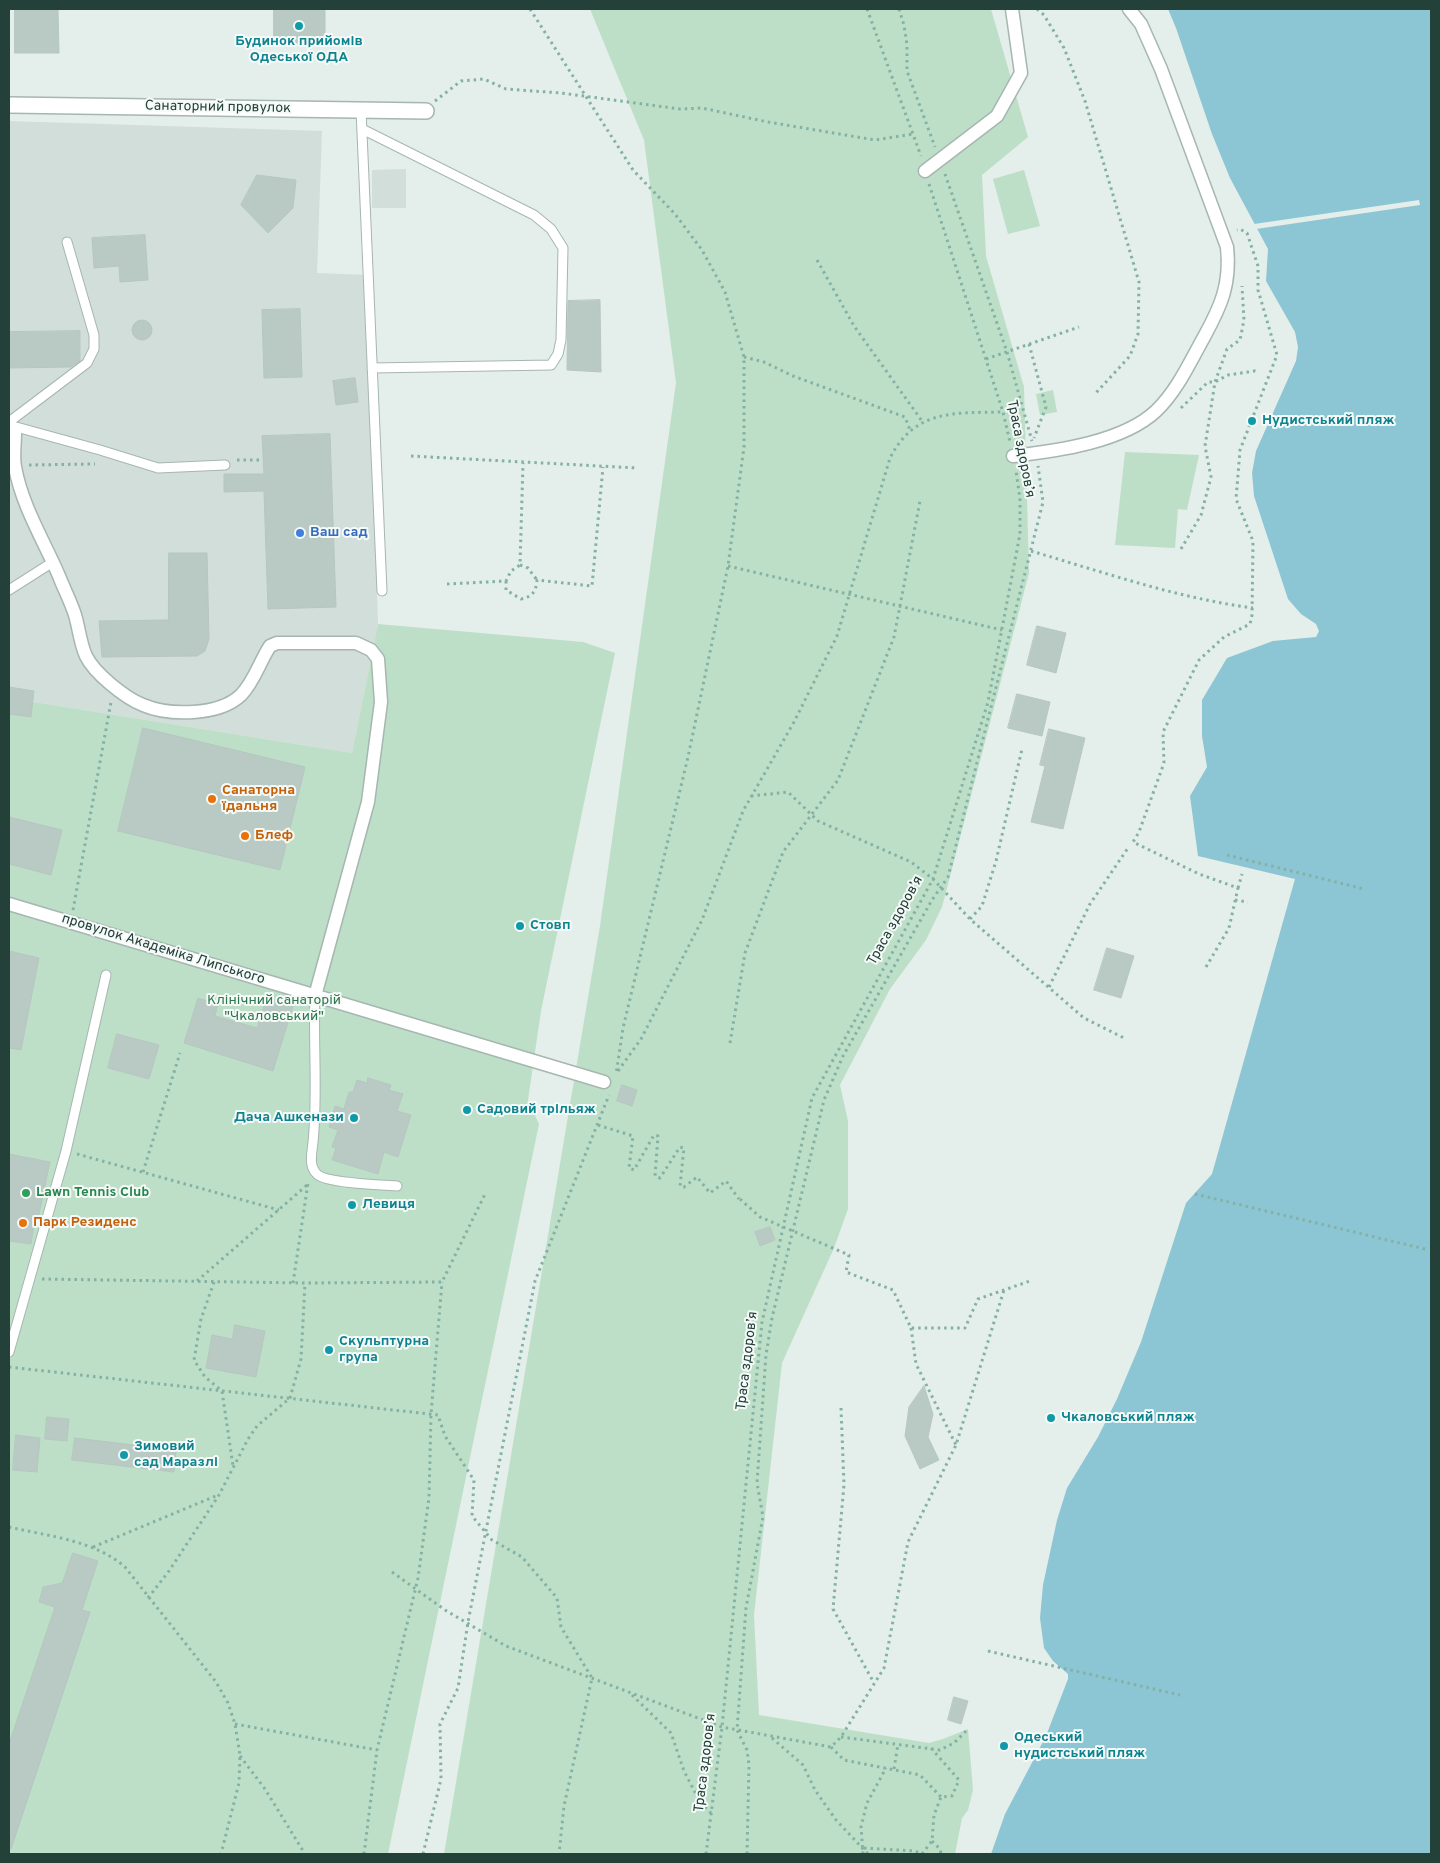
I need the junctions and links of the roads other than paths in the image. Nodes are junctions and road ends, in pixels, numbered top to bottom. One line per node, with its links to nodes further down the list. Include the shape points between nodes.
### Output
1 (1012, 9): 7 (street, via 1021,73 997,116)
2 (1129, 9): 11 (street, via 1141,24 1161,69 1227,248 1226,287 1219,309 1178,382 1157,410 1139,423 1078,448)
3 (9, 105): 4 (street, Санаторний провулок)
4 (361, 110): 5 (street, Санаторний провулок); 6 (lane)
5 (426, 111)
6 (362, 129): 9 (lane); 9 (lane, via 534,215 551,229 563,248 561,340 551,365)
7 (925, 171)
8 (67, 242): 10 (lane, via 94,335 94,349 86,363)
9 (372, 368): 15 (lane)
10 (9, 425): 12 (lane, via 158,468); 13 (street, via 15,433 14,466 25,503)
11 (1013, 456)
12 (226, 465)
13 (53, 562): 14 (lane); 18 (street, via 75,614 86,656 113,686 141,705 185,712 214,708 241,695 270,646 277,643 356,643 371,650 378,659 380,702 368,802)
14 (9, 590)
15 (382, 591)
16 (9, 904): 18 (street, провулок Академіка Липського)
17 (106, 975): 21 (lane, via 66,1151)
18 (315, 996): 19 (street, провулок Академіка Липського); 20 (lane, via 316,1108 312,1166 318,1175 330,1180)
19 (610, 1083)
20 (397, 1186)
21 (9, 1352)

